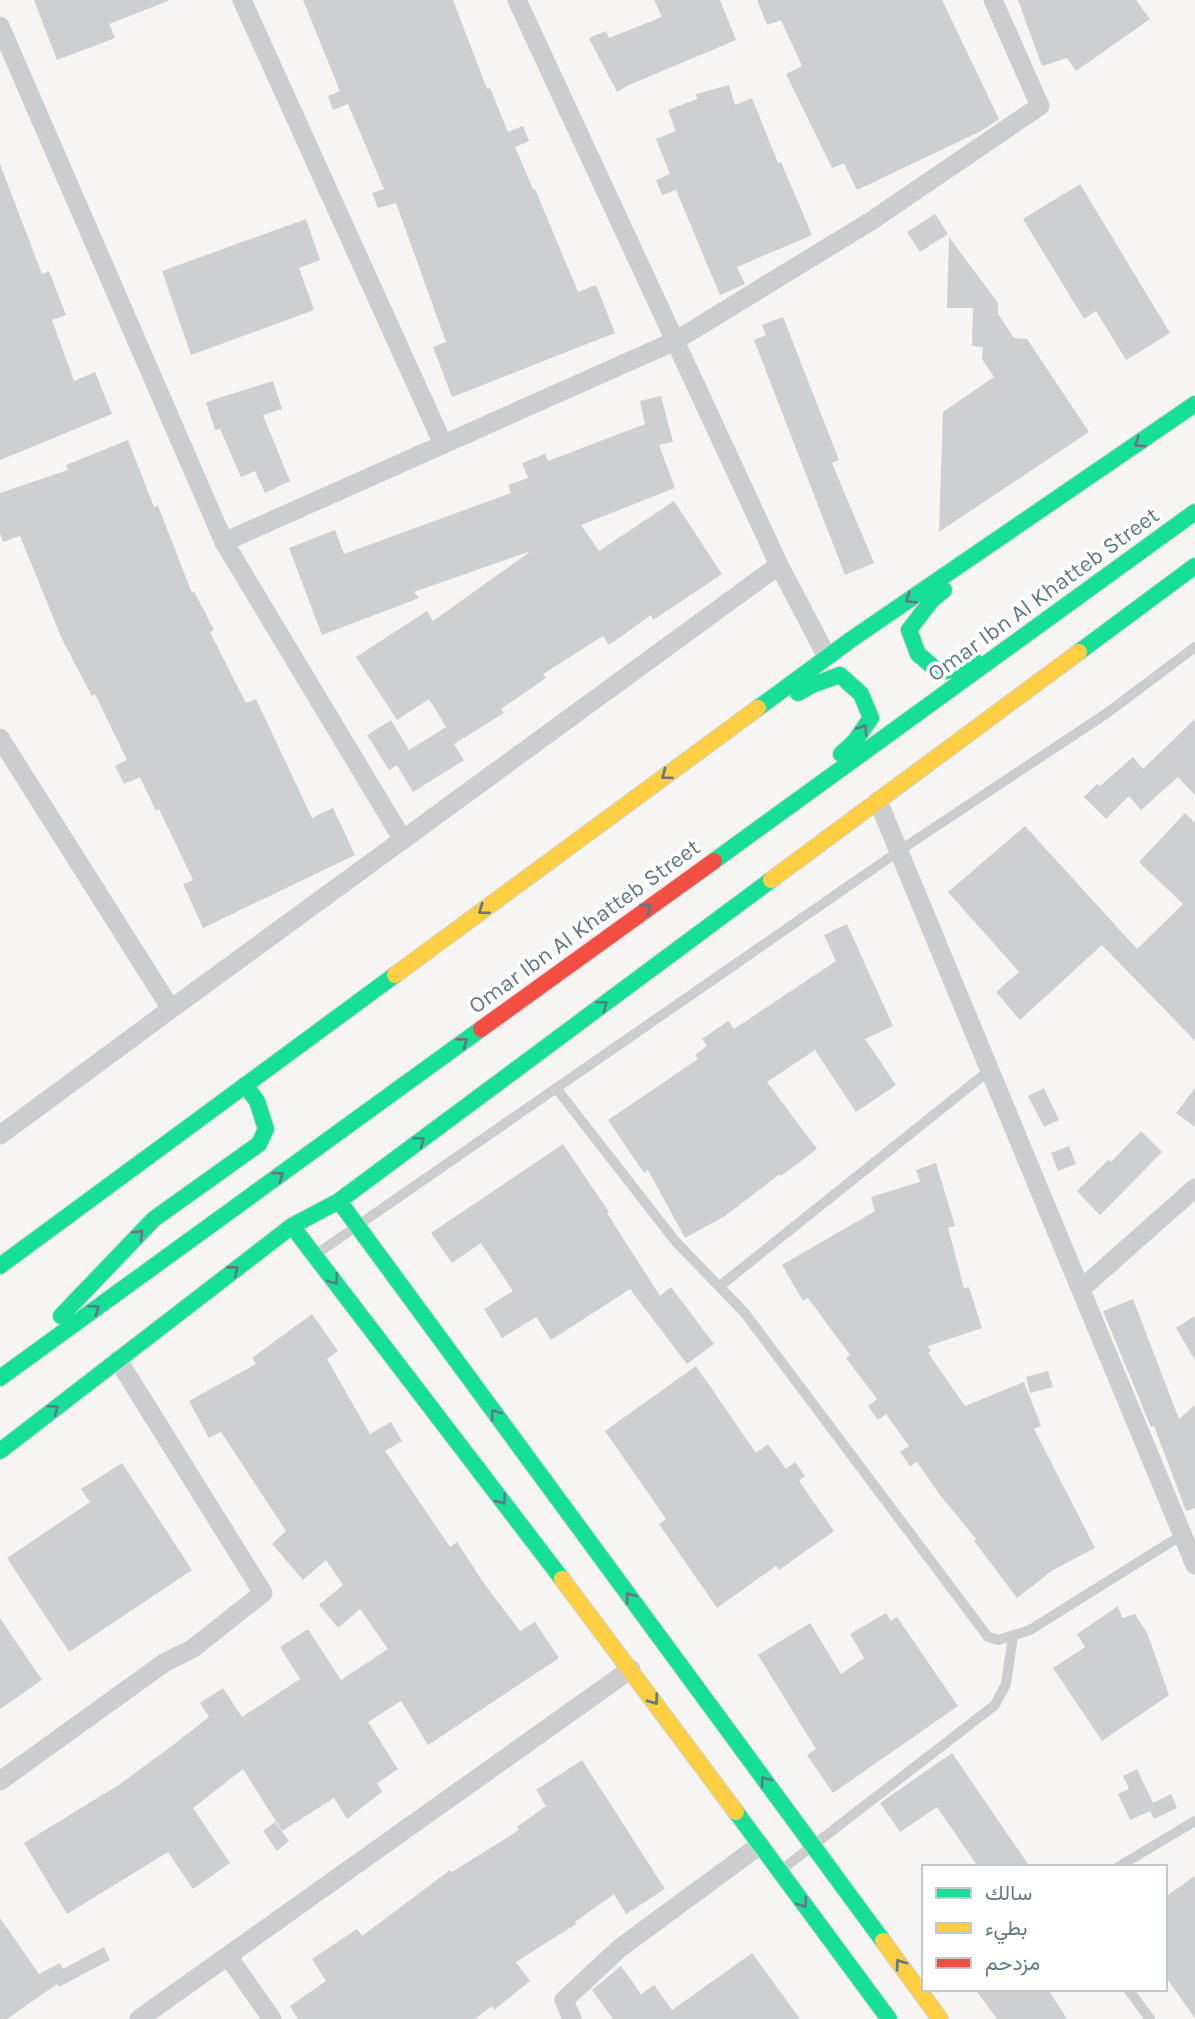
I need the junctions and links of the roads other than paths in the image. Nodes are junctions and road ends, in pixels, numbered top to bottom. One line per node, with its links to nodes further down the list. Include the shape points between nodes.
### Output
1 (242, 0): 7 (street)
2 (517, 0): 5 (street)
3 (993, 0): 5 (street, via 1040,106 871,221)
4 (0, 26): 10 (street)
5 (675, 341): 7 (street); 11 (street)
6 (1195, 404): 9 (main road, one-way to 9)
7 (443, 444): 10 (street)
8 (1195, 512): 13 (main road, Omar Ibn Al Khatteb Street)
9 (1024, 521): 13 (main road, via 932,600 909,630 918,654 939,672 967,668); 15 (main road, one-way to 15)
10 (224, 542): 20 (street)
11 (779, 565): 15 (street); 20 (street)
12 (1195, 566): 18 (main road)
13 (1090, 588): 19 (main road, Omar Ibn Al Khatteb Street)
14 (1195, 647): 21 (lane, via 1107,713)
15 (827, 657): 17 (main road)
16 (0, 738): 22 (street)
17 (690, 758): 19 (main road, one-way to 17, via 855,741 870,718 861,694 840,676 812,685); 24 (main road, one-way to 24)
18 (878, 801): 21 (street); 28 (main road, one-way to 18)
19 (760, 827): 36 (main road, Omar Ibn Al Khatteb Street, one-way to 19)
20 (403, 840): 22 (street)
21 (899, 851): 23 (street); 25 (lane)
22 (171, 1009): 26 (street)
23 (990, 1070): 33 (lane); 34 (street)
24 (246, 1085): 32 (main road); 36 (main road, one-way to 24, via 154,1219 259,1144 266,1129)
25 (556, 1088): 29 (lane); 33 (lane, via 676,1242)
26 (0, 1135)
27 (1195, 1188): 34 (street)
28 (339, 1201): 29 (main road); 30 (main road)
29 (357, 1225): 31 (lane); 45 (main road, one-way to 29)
30 (292, 1226): 31 (main road); 35 (main road, one-way to 30)
31 (315, 1255): 41 (main road, one-way to 41)
32 (0, 1266)
33 (719, 1286): 40 (lane, via 744,1312 988,1637)
34 (1081, 1289): 38 (street)
35 (118, 1360): 37 (main road, one-way to 35); 42 (street, via 263,1593 192,1649 164,1663)
36 (4, 1375)
37 (0, 1451)
38 (1182, 1535): 39 (street); 40 (lane, via 1030,1630)
39 (1195, 1565)
40 (1013, 1636): 45 (lane, via 1006,1684 995,1705)
41 (631, 1669): 44 (main road, one-way to 44); 48 (street)
42 (0, 1781)
43 (1195, 1821): 46 (lane)
44 (760, 1845): 47 (main road); 54 (street, via 620,1948 573,1991 564,2000)
45 (813, 1846): 47 (lane); 49 (main road, one-way to 45)
46 (1121, 1865)
47 (780, 1871): 55 (main road, one-way to 55)
48 (228, 1956): 52 (street); 53 (street)
49 (920, 1984)
50 (924, 1991): 56 (main road)
51 (1129, 1991): 57 (lane)
52 (139, 2019)
53 (272, 2019)
54 (572, 2019)
55 (889, 2019)
56 (940, 2019)
57 (1150, 2019)

